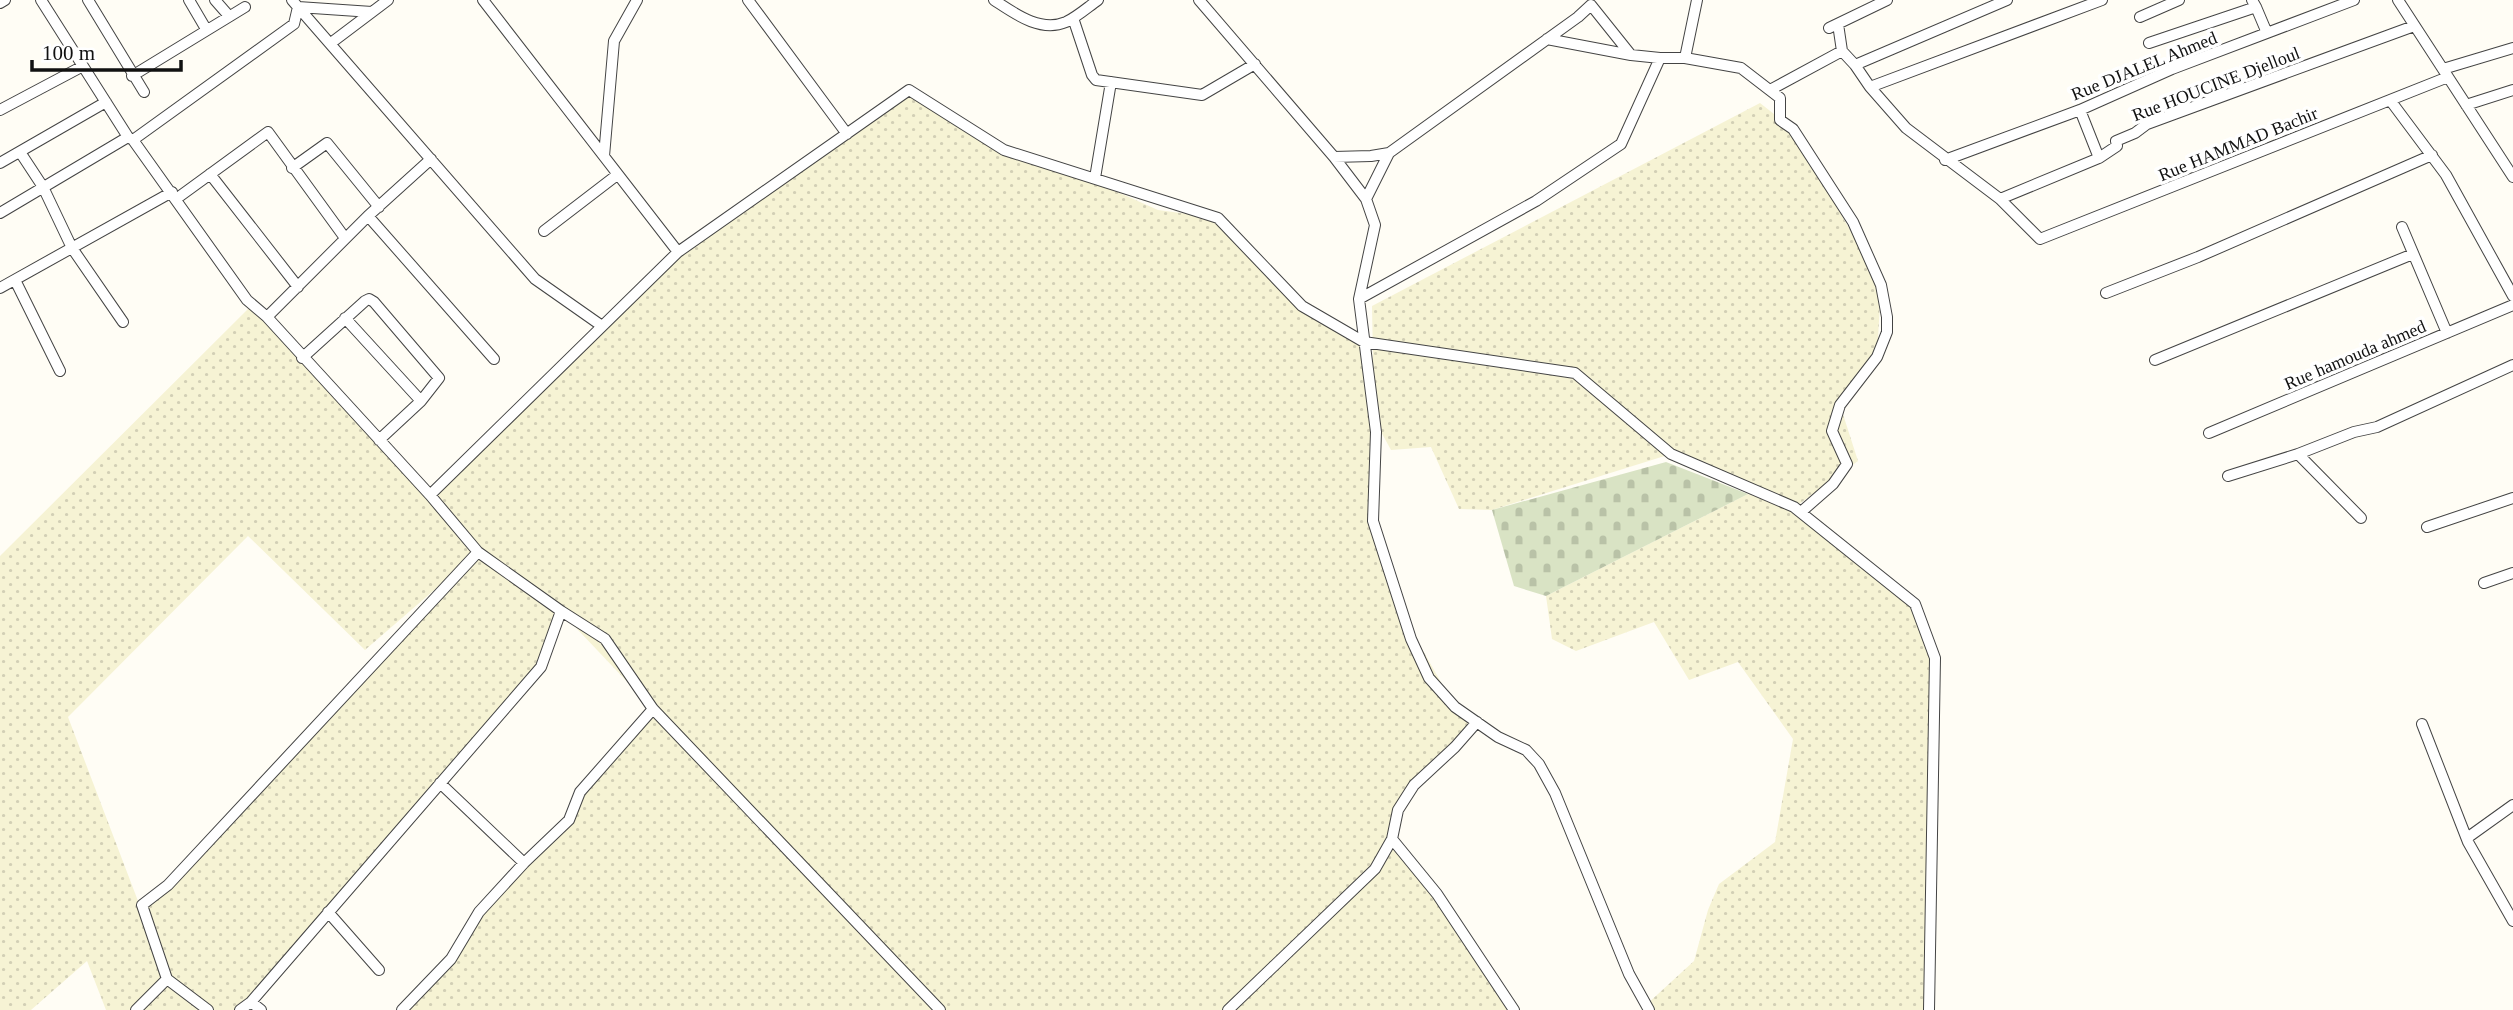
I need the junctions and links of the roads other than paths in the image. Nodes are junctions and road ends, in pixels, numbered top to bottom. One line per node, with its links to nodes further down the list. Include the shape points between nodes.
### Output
1 (5, 0): 20 (street)
2 (41, 0): 42 (street)
3 (88, 0): 44 (street)
4 (188, 0): 30 (street)
5 (215, 0): 26 (street)
6 (388, 0): 25 (street)
7 (483, 0): 60 (street)
8 (637, 0): 60 (street, via 614,41)
9 (748, 0): 55 (street)
10 (994, 0): 28 (street, via 1039,24 1065,23)
11 (1098, 0): 28 (street)
12 (1199, 0): 40 (street)
13 (1697, 0): 39 (street)
14 (1887, 0): 36 (street, via 1834,26)
15 (2007, 0): 41 (street)
16 (2102, 0): 46 (street)
17 (2179, 0): 27 (street)
18 (2354, 0): 31 (street, Rue DJALEL Ahmed)
19 (2398, 0): 29 (street)
20 (0, 3)
21 (1589, 3): 32 (street); 37 (street)
22 (295, 4): 25 (street); 33 (street); 56 (street, via 294,24)
23 (2254, 4): 31 (street); 34 (street)
24 (245, 8): 26 (street)
25 (372, 12): 33 (street)
26 (229, 16): 30 (street)
27 (2140, 17)
28 (1073, 18): 45 (street, via 1093,78)
29 (2414, 26): 43 (street); 62 (street, Rue HOUCINE Djelloul, via 2147,124 2116,141 2117,146)
30 (206, 29): 44 (street)
31 (2267, 33): 54 (street, Rue DJALEL Ahmed)
32 (1547, 39): 37 (street); 58 (street)
33 (331, 43): 63 (street)
34 (2149, 43)
35 (2513, 48): 43 (street, Rue HAMMAD Bachir)
36 (1842, 51): 41 (street); 47 (street)
37 (1631, 55): 38 (street)
38 (1660, 58): 39 (street); 89 (street, via 1621,144 1536,201)
39 (1685, 58): 47 (street, via 1741,68)
40 (1255, 64): 45 (street, via 1202,95); 61 (street)
41 (1855, 65): 46 (street)
42 (83, 66): 51 (street); 53 (street)
43 (2446, 73): 50 (street, Rue HAMMAD Bachir); 52 (street)
44 (132, 76): 49 (street)
45 (1111, 82): 70 (street)
46 (1870, 87): 64 (street, via 1906,128)
47 (1770, 90): 109 (street, via 1780,98 1780,120 1793,129 1853,222 1881,285 1887,317 1888,332 1877,357 1840,405 1832,431 1847,464 1833,484)
48 (2513, 90): 52 (street)
49 (144, 92)
50 (2390, 100): 59 (street); 74 (street, Rue HAMMAD Bachir, via 2040,239)
51 (106, 102): 56 (street); 57 (street)
52 (2466, 104): 69 (street)
53 (0, 110)
54 (2080, 110): 62 (street); 64 (street, Rue DJALEL Ahmed)
55 (847, 134): 70 (street, via 909,90 1004,150); 82 (street)
56 (130, 138): 71 (street); 72 (street)
57 (20, 152): 65 (street); 71 (street)
58 (1389, 153): 61 (street); 73 (street)
59 (2432, 155): 87 (street); 88 (street)
60 (604, 156): 68 (street)
61 (1334, 157): 73 (street)
62 (2099, 158): 74 (street, Rue HOUCINE Djelloul)
63 (430, 159): 75 (street); 94 (street, via 534,279)
64 (1945, 160): 74 (street)
65 (0, 163)
66 (292, 168): 67 (street, via 268,132); 75 (street, via 327,143); 80 (street)
67 (210, 174): 72 (street); 85 (street)
68 (617, 174): 79 (street); 82 (street)
69 (2513, 177)
70 (1095, 178): 96 (street, via 1218,218 1302,306)
71 (43, 187): 76 (street); 81 (street)
72 (174, 195): 81 (street); 91 (street, via 247,300)
73 (1366, 199): 89 (street, via 1376,225)
74 (2000, 199)
75 (379, 207): 77 (street)
76 (0, 213)
77 (368, 216): 80 (street); 98 (street)
78 (2402, 228): 83 (street)
79 (544, 231)
80 (345, 238): 85 (street)
81 (72, 248): 84 (street); 93 (street)
82 (678, 252): 94 (street)
83 (2413, 254): 95 (street); 99 (street)
84 (15, 280): 86 (street); 101 (street)
85 (298, 287): 91 (street)
86 (0, 288)
87 (2106, 293)
88 (2513, 296)
89 (1359, 299): 96 (street)
90 (2513, 305): 95 (street, Rue hamouda ahmed)
91 (267, 317): 97 (street)
92 (345, 318): 97 (street); 102 (street); 102 (street, via 365,301 374,302 439,378)
93 (123, 322)
94 (602, 326): 107 (street)
95 (2448, 333): 103 (street, Rue hamouda ahmed)
96 (1364, 342): 109 (street, via 1575,373 1671,454); 117 (street, via 1376,432 1373,521 1411,639 1429,678 1455,707)
97 (302, 358): 104 (street)
98 (494, 359)
99 (2155, 360)
100 (2513, 365): 105 (street, via 2377,427)
101 (60, 371)
102 (421, 401): 104 (street)
103 (2208, 433)
104 (379, 440): 107 (street)
105 (2298, 454): 106 (street); 110 (street)
106 (2228, 476)
107 (430, 495): 112 (street)
108 (2513, 498): 111 (street)
109 (1801, 512): 138 (street, via 1915,604 1935,658)
110 (2361, 517)
111 (2427, 527)
112 (478, 552): 115 (street); 127 (street, via 168,885 142,905)
113 (2513, 573): 114 (street)
114 (2484, 583)
115 (561, 611): 116 (street, via 605,639); 119 (street, via 541,667)
116 (653, 709): 123 (street, via 580,792 569,820); 134 (street)
117 (1477, 722): 122 (street, via 1414,785 1398,810); 137 (street, via 1526,750 1538,764 1555,793 1629,974)
118 (2422, 724): 121 (street)
119 (440, 783): 123 (street); 124 (street)
120 (2513, 805): 121 (street)
121 (2467, 838): 125 (street)
122 (1392, 839): 135 (street, via 1375,869); 136 (street, via 1437,894)
123 (524, 863): 133 (street, via 479,912 451,959)
124 (328, 912): 126 (street); 128 (street)
125 (2513, 921)
126 (379, 970)
127 (167, 979): 129 (street); 130 (street)
128 (251, 1002): 131 (street); 132 (street)
129 (136, 1010)
130 (208, 1010)
131 (240, 1010)
132 (261, 1010)
133 (402, 1010)
134 (940, 1010)
135 (1228, 1010)
136 (1514, 1010)
137 (1649, 1010)
138 (1929, 1010)

